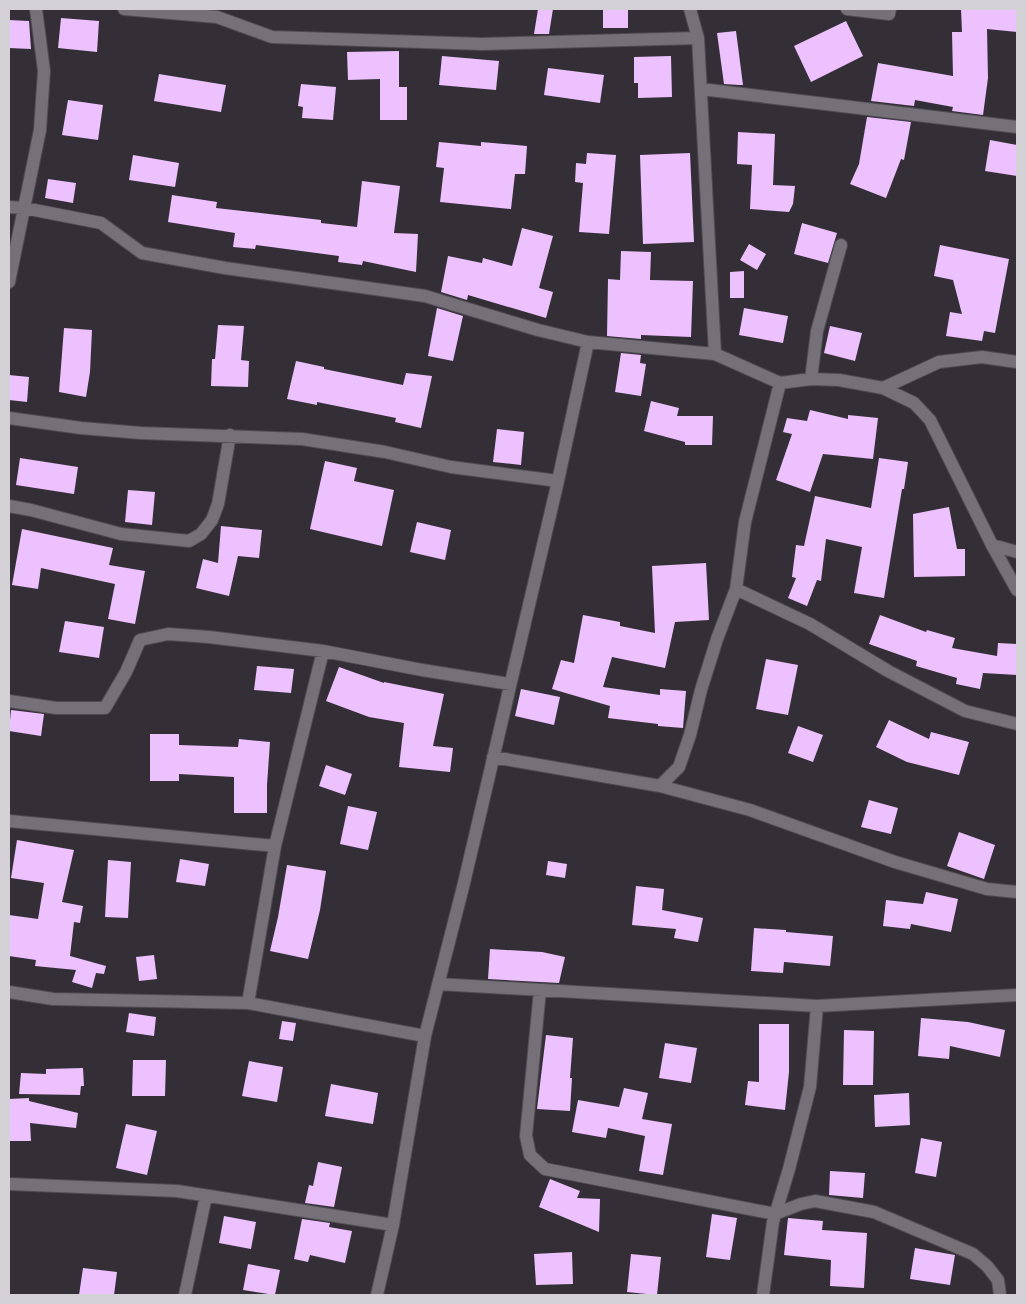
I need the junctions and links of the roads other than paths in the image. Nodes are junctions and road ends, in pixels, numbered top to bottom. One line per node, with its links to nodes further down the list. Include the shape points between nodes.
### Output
1 (36, 9): 10 (street, via 44,71 40,130)
2 (124, 9): 6 (street, via 217,17 272,37 482,44)
3 (690, 9): 6 (street)
4 (847, 9): 5 (street, via 889,14)
5 (890, 9)
6 (698, 38): 7 (street)
7 (701, 89): 8 (street); 14 (street)
8 (1017, 128)
9 (9, 207): 10 (street)
10 (24, 208): 12 (street); 13 (street, via 101,223 142,253 425,296)
11 (841, 245): 16 (street, via 817,332)
12 (9, 282)
13 (588, 342): 14 (street); 21 (street)
14 (716, 354): 17 (street)
15 (1017, 362): 18 (street, via 982,357 939,362)
16 (811, 379): 17 (street); 18 (street)
17 (780, 383): 25 (street, via 745,522)
18 (883, 388): 23 (street, via 914,403 930,420)
19 (9, 418): 20 (street, via 141,433)
20 (230, 435): 21 (street, via 302,439 385,452 451,467); 22 (street, via 218,504 212,520 201,534 189,541 121,534)
21 (558, 481): 28 (street)
22 (9, 506)
23 (992, 545): 24 (street); 26 (street)
24 (1017, 552)
25 (736, 589): 30 (street, via 810,624 888,671 965,711); 32 (street, via 717,639 679,767)
26 (1017, 590)
27 (323, 651): 28 (street); 29 (street, via 168,634 140,640 105,708 56,708); 34 (street)
28 (510, 684): 31 (street)
29 (9, 701)
30 (1017, 724)
31 (493, 757): 32 (street); 36 (street)
32 (660, 786): 35 (street, via 750,810 894,862 987,889)
33 (9, 821): 34 (street)
34 (275, 846): 40 (street)
35 (1017, 892)
36 (438, 984): 37 (street); 42 (street)
37 (540, 990): 41 (street); 45 (street, via 526,1136 530,1155 545,1169)
38 (9, 992): 40 (street, via 53,999)
39 (1017, 995): 41 (street)
40 (248, 1002): 42 (street)
41 (817, 1006): 45 (street, via 810,1087)
42 (425, 1036): 46 (street)
43 (9, 1184): 44 (street, via 177,1191)
44 (206, 1196): 46 (street); 47 (street)
45 (775, 1214): 49 (street); 50 (street, via 815,1201 874,1212 973,1254 998,1280)
46 (393, 1225): 48 (street)
47 (185, 1295)
48 (378, 1295)
49 (763, 1295)
50 (1000, 1295)

